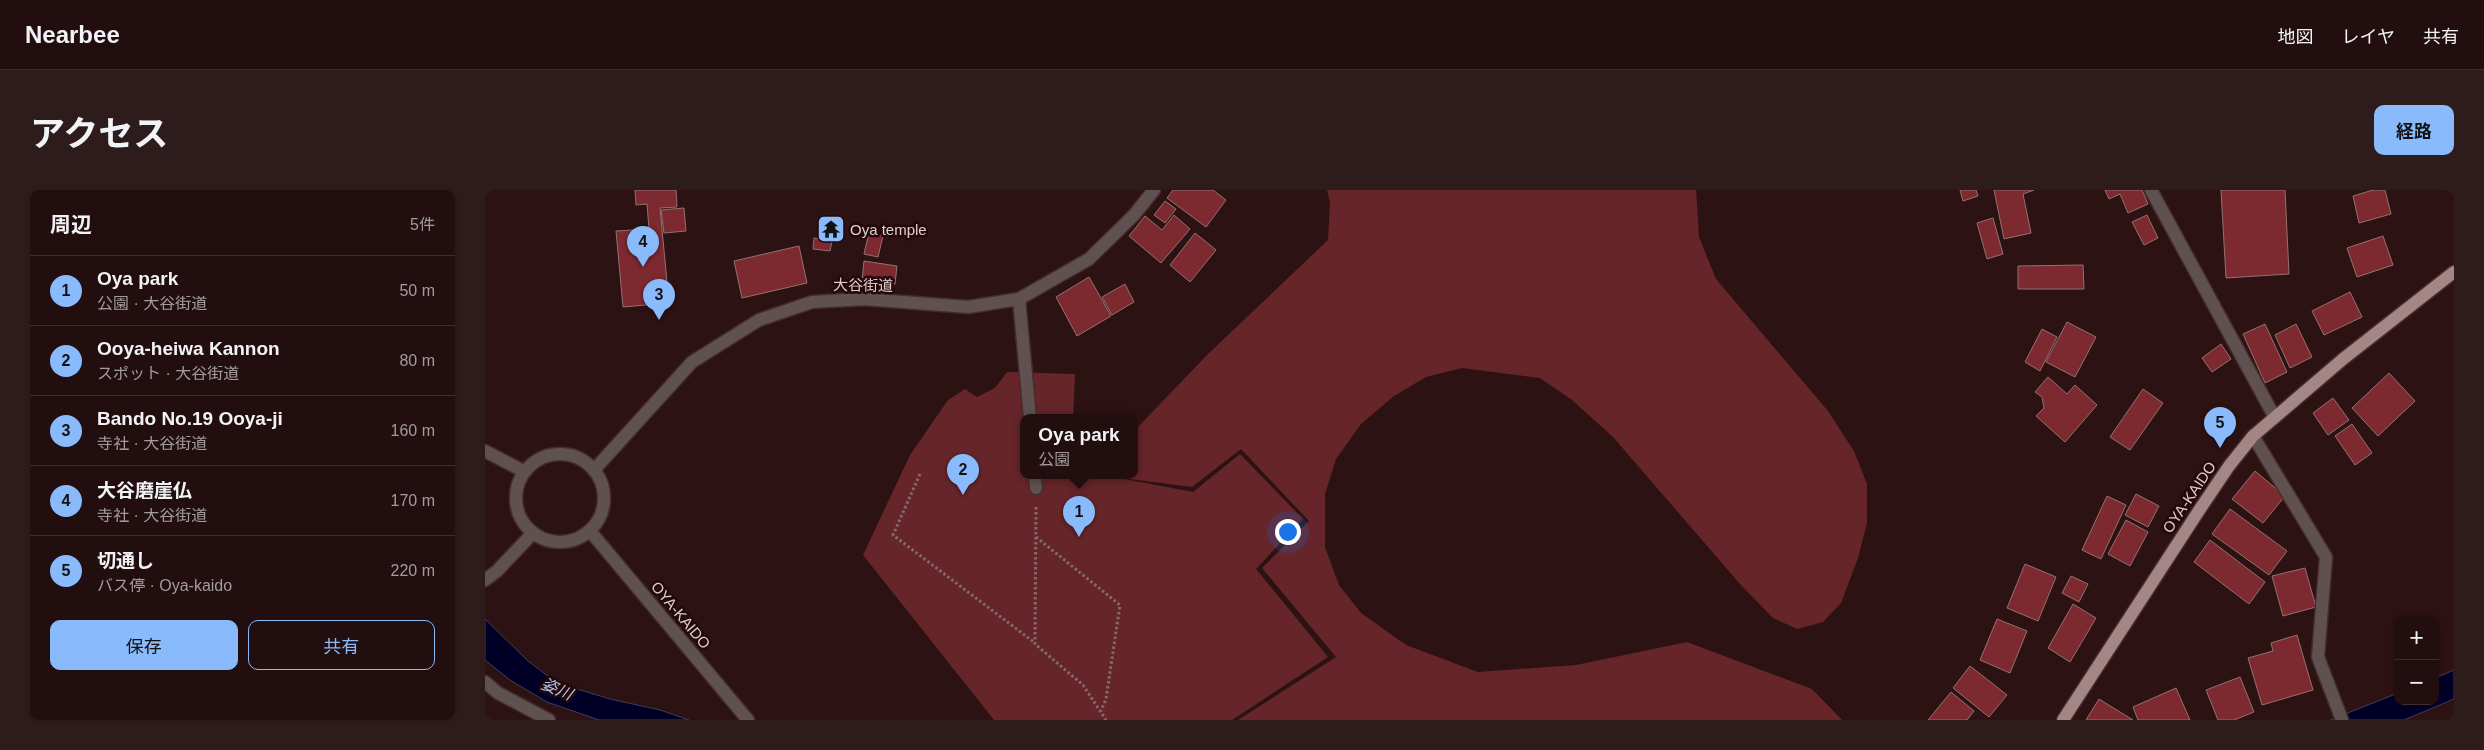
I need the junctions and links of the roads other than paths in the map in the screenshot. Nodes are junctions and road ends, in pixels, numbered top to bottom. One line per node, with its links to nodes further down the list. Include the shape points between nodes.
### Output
1 (1154, 190): 4 (street, 大谷街道, via 1134,215 1089,259)
2 (2151, 190): 6 (street)
3 (2454, 272): 6 (main road, OYA-KAIDO)
4 (1019, 299): 5 (street); 9 (street, 大谷街道, via 968,307 864,299 812,302 759,320 692,362)
5 (1029, 414)
6 (2274, 416): 7 (main road, OYA-KAIDO)
7 (2253, 436): 17 (main road, OYA-KAIDO, via 2204,502); 18 (street, via 2326,557 2318,657)
8 (485, 451): 10 (street)
9 (594, 470): 10 (street, via 584,461 559,454 545,456); 11 (street, via 604,494 603,508)
10 (525, 472): 12 (street, via 518,484 517,511 523,524)
11 (590, 531): 12 (street, via 580,538 555,542); 16 (street, OYA-KAIDO)
12 (533, 533): 13 (street)
13 (485, 580)
14 (485, 682): 15 (street, via 498,693)
15 (549, 720)
16 (747, 720)
17 (2063, 720)
18 (2342, 720)

